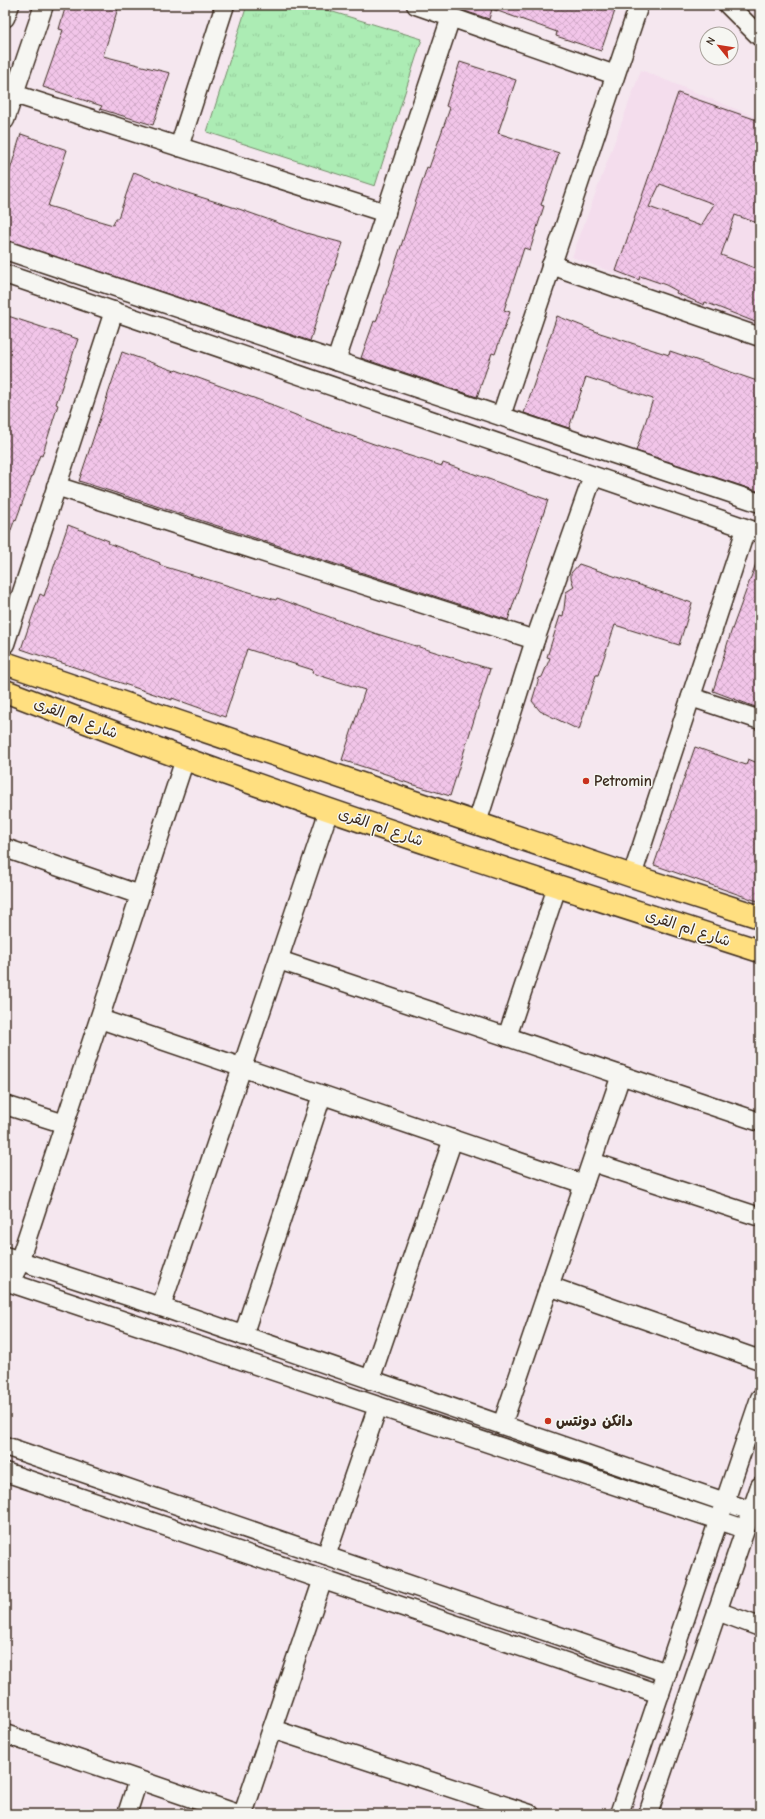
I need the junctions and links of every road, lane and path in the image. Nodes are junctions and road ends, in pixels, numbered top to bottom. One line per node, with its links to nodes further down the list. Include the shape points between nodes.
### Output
1 (10, 5): 8 (street)
2 (44, 5): 11 (street)
3 (225, 5): 13 (street)
4 (416, 5): 7 (street)
5 (639, 5): 10 (street)
6 (728, 5): 9 (street)
7 (451, 17): 10 (street); 14 (street)
8 (5, 18)
9 (760, 37)
10 (615, 75): 16 (street)
11 (14, 94): 12 (street); 13 (street)
12 (5, 120)
13 (179, 148): 14 (street)
14 (386, 213): 20 (street)
15 (5, 250): 20 (street)
16 (552, 265): 19 (street); 21 (street)
17 (5, 274): 18 (street)
18 (114, 311): 22 (street); 23 (street)
19 (760, 337)
20 (336, 361): 21 (street)
21 (501, 416): 24 (street)
22 (593, 476): 25 (street); 26 (street)
23 (56, 486): 26 (street); 27 (street)
24 (760, 503)
25 (753, 531): 30 (street)
26 (536, 640): 34 (street)
27 (5, 644)
28 (5, 663): 34 (main road, شارع ام القرى)
29 (5, 691): 32 (main road, شارع ام القرى)
30 (692, 697): 31 (street); 36 (street)
31 (760, 720)
32 (185, 759): 33 (main road, شارع ام القرى); 38 (street)
33 (329, 810): 37 (main road, شارع ام القرى); 42 (street)
34 (477, 823): 36 (main road, شارع ام القرى)
35 (5, 848): 38 (street)
36 (632, 876): 39 (main road, شارع ام القرى)
37 (558, 887): 40 (main road, شارع ام القرى); 44 (street)
38 (140, 895): 43 (street)
39 (753, 915): 40 (main road)
40 (736, 944): 41 (main road, شارع ام القرى)
41 (760, 951)
42 (279, 960): 44 (street); 45 (street)
43 (100, 1019): 45 (street); 50 (street)
44 (507, 1037): 46 (street)
45 (242, 1068): 47 (street); 58 (street)
46 (622, 1075): 49 (street); 52 (street)
47 (322, 1094): 51 (street); 59 (street)
48 (5, 1105): 50 (street)
49 (760, 1122)
50 (65, 1124): 55 (street)
51 (453, 1139): 53 (street); 61 (street)
52 (592, 1162): 53 (street); 54 (street)
53 (584, 1184): 57 (street)
54 (760, 1217)
55 (13, 1259): 56 (street); 58 (street)
56 (8, 1282): 63 (street)
57 (549, 1286): 60 (street); 64 (street)
58 (161, 1307): 59 (street)
59 (243, 1336): 61 (street)
60 (760, 1360)
61 (370, 1380): 64 (street)
62 (760, 1398): 68 (street)
63 (378, 1406): 70 (street); 72 (street)
64 (502, 1425): 68 (street)
65 (5, 1446): 72 (street)
66 (5, 1472): 73 (street)
67 (760, 1486): 69 (street)
68 (725, 1502): 69 (street); 70 (street)
69 (752, 1511): 71 (street)
70 (718, 1520): 71 (street); 78 (street)
71 (745, 1529): 76 (street)
72 (326, 1556): 74 (street)
73 (323, 1579): 75 (street); 80 (street)
74 (397, 1581): 75 (street); 78 (street)
75 (392, 1603): 79 (street)
76 (717, 1611): 77 (street); 88 (street)
77 (760, 1627)
78 (667, 1673): 79 (street)
79 (660, 1694): 87 (street)
80 (272, 1729): 85 (street); 86 (street)
81 (5, 1734): 82 (street)
82 (138, 1780): 83 (street); 84 (street)
83 (127, 1814)
84 (238, 1814)
85 (243, 1814)
86 (530, 1814)
87 (619, 1814)
88 (648, 1814)

